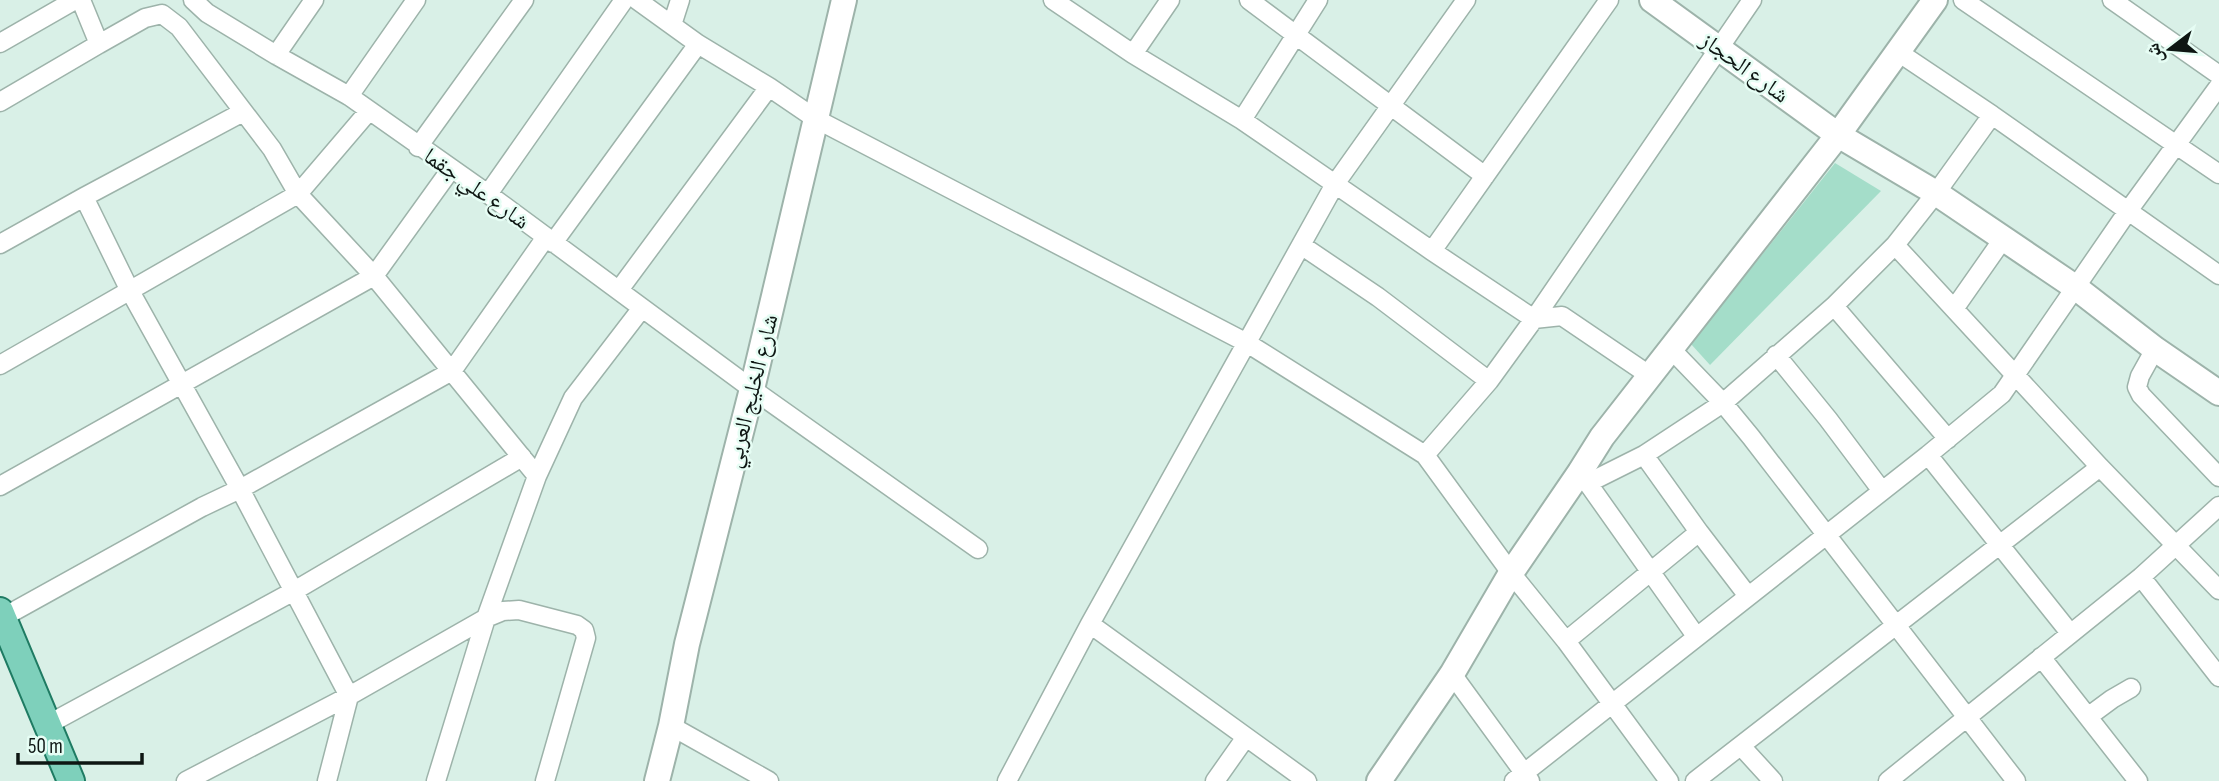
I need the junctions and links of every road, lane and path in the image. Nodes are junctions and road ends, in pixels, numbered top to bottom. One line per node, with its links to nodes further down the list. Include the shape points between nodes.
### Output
1 (75, 0): 25 (street)
2 (81, 0): 26 (street)
3 (193, 0): 22 (street, شارع علي جقما)
4 (314, 0): 31 (street)
5 (416, 0): 35 (street)
6 (524, 0): 45 (street)
7 (624, 0): 52 (street)
8 (636, 0): 23 (street)
9 (680, 0): 23 (street)
10 (844, 0): 41 (main road, شارع الخليج العربي)
11 (1053, 0): 30 (street)
12 (1170, 0): 30 (street)
13 (1249, 0): 24 (street)
14 (1318, 0): 24 (street)
15 (1466, 0): 37 (street)
16 (1609, 0): 48 (street)
17 (1652, 0): 28 (main road, شارع الحجاز)
18 (1752, 0): 28 (street)
19 (1963, 0): 44 (street)
20 (2112, 0): 32 (street)
21 (1930, 2): 29 (main road)
22 (212, 6): 31 (street, شارع علي جقما)
23 (672, 25): 27 (street)
24 (1296, 35): 37 (street); 42 (street)
25 (0, 43)
26 (99, 44): 36 (street); 39 (street, via 145,18 162,14 179,27)
27 (698, 44): 34 (street); 56 (street)
28 (1718, 48): 43 (main road, شارع الحجاز); 69 (street)
29 (1898, 52): 40 (street); 43 (main road)
30 (1133, 54): 42 (street)
31 (276, 55): 35 (street, شارع علي جقما)
32 (2219, 75)
33 (2219, 86): 44 (street)
34 (769, 87): 41 (street); 64 (street)
35 (349, 96): 38 (street, شارع علي جقما)
36 (0, 102)
37 (1390, 106): 48 (street); 49 (street)
38 (368, 111): 45 (street, شارع علي جقما); 51 (street)
39 (243, 112): 51 (street); 53 (street)
40 (1992, 115): 50 (street); 54 (street)
41 (816, 119): 70 (street); 80 (main road, شارع الخليج العربي)
42 (1242, 120): 49 (street)
43 (1838, 135): 50 (main road, شارع الحجاز); 71 (main road)
44 (2178, 145): 47 (street); 54 (street)
45 (418, 147): 46 (street, شارع علي جقما)
46 (451, 169): 52 (street, شارع علي جقما); 62 (street)
47 (2219, 174)
48 (1485, 176): 60 (street)
49 (1335, 184): 58 (street); 60 (street)
50 (1936, 193): 55 (main road, شارع الحجاز); 59 (street)
51 (298, 194): 62 (street); 65 (street)
52 (488, 194): 56 (street, شارع علي جقما)
53 (84, 197): 57 (street); 65 (street)
54 (2128, 211): 61 (street); 63 (street)
55 (2003, 239): 63 (main road, شارع الحجاز); 68 (street)
56 (550, 240): 64 (street, شارع علي جقما); 75 (street)
57 (0, 244)
58 (1301, 245): 70 (street); 78 (street)
59 (1895, 245): 66 (street); 68 (street)
60 (1432, 251): 69 (street)
61 (2219, 275)
62 (374, 276): 75 (street); 79 (street)
63 (2075, 287): 72 (main road, شارع الحجاز); 76 (street)
64 (618, 289): 67 (street, شارع علي جقما)
65 (130, 291): 74 (street); 79 (street)
66 (1833, 306): 73 (street); 83 (street)
67 (642, 308): 80 (street, شارع علي جقما); 89 (street, via 573,398)
68 (1954, 309): 76 (street)
69 (1534, 318): 77 (street, via 1562,316); 78 (street)
70 (1247, 343): 86 (street); 109 (street)
71 (1671, 349): 77 (main road); 82 (street)
72 (2155, 349): 81 (main road, شارع الحجاز); 90 (street, via 2137,387)
73 (1776, 355): 82 (street); 94 (street)
74 (0, 365)
75 (452, 372): 87 (street); 93 (street)
76 (2015, 374): 83 (street, via 2002,394); 88 (street)
77 (1649, 375): 91 (main road, via 1602,437)
78 (1489, 381): 86 (street)
79 (181, 385): 92 (street); 93 (street)
80 (752, 389): 100 (street, شارع علي جقما); 125 (main road, شارع الخليج العربي, via 687,644)
81 (2219, 393)
82 (1723, 403): 84 (street); 97 (street)
83 (1948, 439): 85 (street)
84 (1644, 455): 91 (street); 96 (street)
85 (1928, 455): 94 (street); 98 (street)
86 (1425, 456): 101 (street)
87 (522, 457): 89 (street); 105 (street)
88 (2100, 467): 98 (street); 99 (street)
89 (537, 476): 108 (street)
90 (2219, 477)
91 (1584, 478): 101 (main road); 102 (street)
92 (0, 486)
93 (240, 489): 105 (street); 107 (street)
94 (1882, 491): 97 (street)
95 (2219, 506): 99 (street)
96 (1699, 532): 102 (street); 106 (street)
97 (1828, 535): 106 (street); 110 (street)
98 (2000, 546): 110 (street); 111 (street)
99 (2177, 546): 103 (street); 104 (street)
100 (978, 549)
101 (1511, 573): 115 (street); 117 (main road)
102 (1650, 573): 112 (street); 115 (street)
103 (2141, 577): 111 (street); 118 (street)
104 (2219, 590)
105 (294, 591): 120 (street); 124 (street)
106 (1748, 596): 112 (street)
107 (1, 616): 124 (main road)
108 (486, 618): 113 (street); 114 (street); 133 (street, via 519,610 584,630 586,638)
109 (1090, 624): 126 (street); 136 (street)
110 (1897, 624): 122 (street); 127 (street)
111 (2070, 633): 116 (street)
112 (1696, 636): 121 (street)
113 (452, 638): 114 (street); 120 (street)
114 (480, 640): 132 (street)
115 (1566, 640): 121 (street)
116 (2041, 657): 122 (street); 123 (street)
117 (1452, 674): 128 (street); 139 (main road)
118 (2219, 677)
119 (2131, 688): 123 (street)
120 (349, 696): 130 (street); 131 (street)
121 (1612, 702): 128 (street); 140 (street)
122 (1966, 716): 143 (street); 144 (street)
123 (2088, 716): 145 (street)
124 (47, 725): 129 (main road)
125 (671, 726): 134 (main road, شارع الخليج العربي); 135 (street)
126 (1245, 737): 137 (street); 138 (street)
127 (1741, 746): 141 (street); 142 (street)
128 (1522, 778)
129 (71, 781)
130 (186, 781)
131 (327, 781)
132 (436, 781)
133 (545, 781)
134 (657, 781)
135 (769, 781)
136 (1007, 781)
137 (1215, 781)
138 (1307, 781)
139 (1379, 781)
140 (1669, 781)
141 (1695, 781)
142 (1773, 781)
143 (1888, 781)
144 (2016, 781)
145 (2138, 781)

